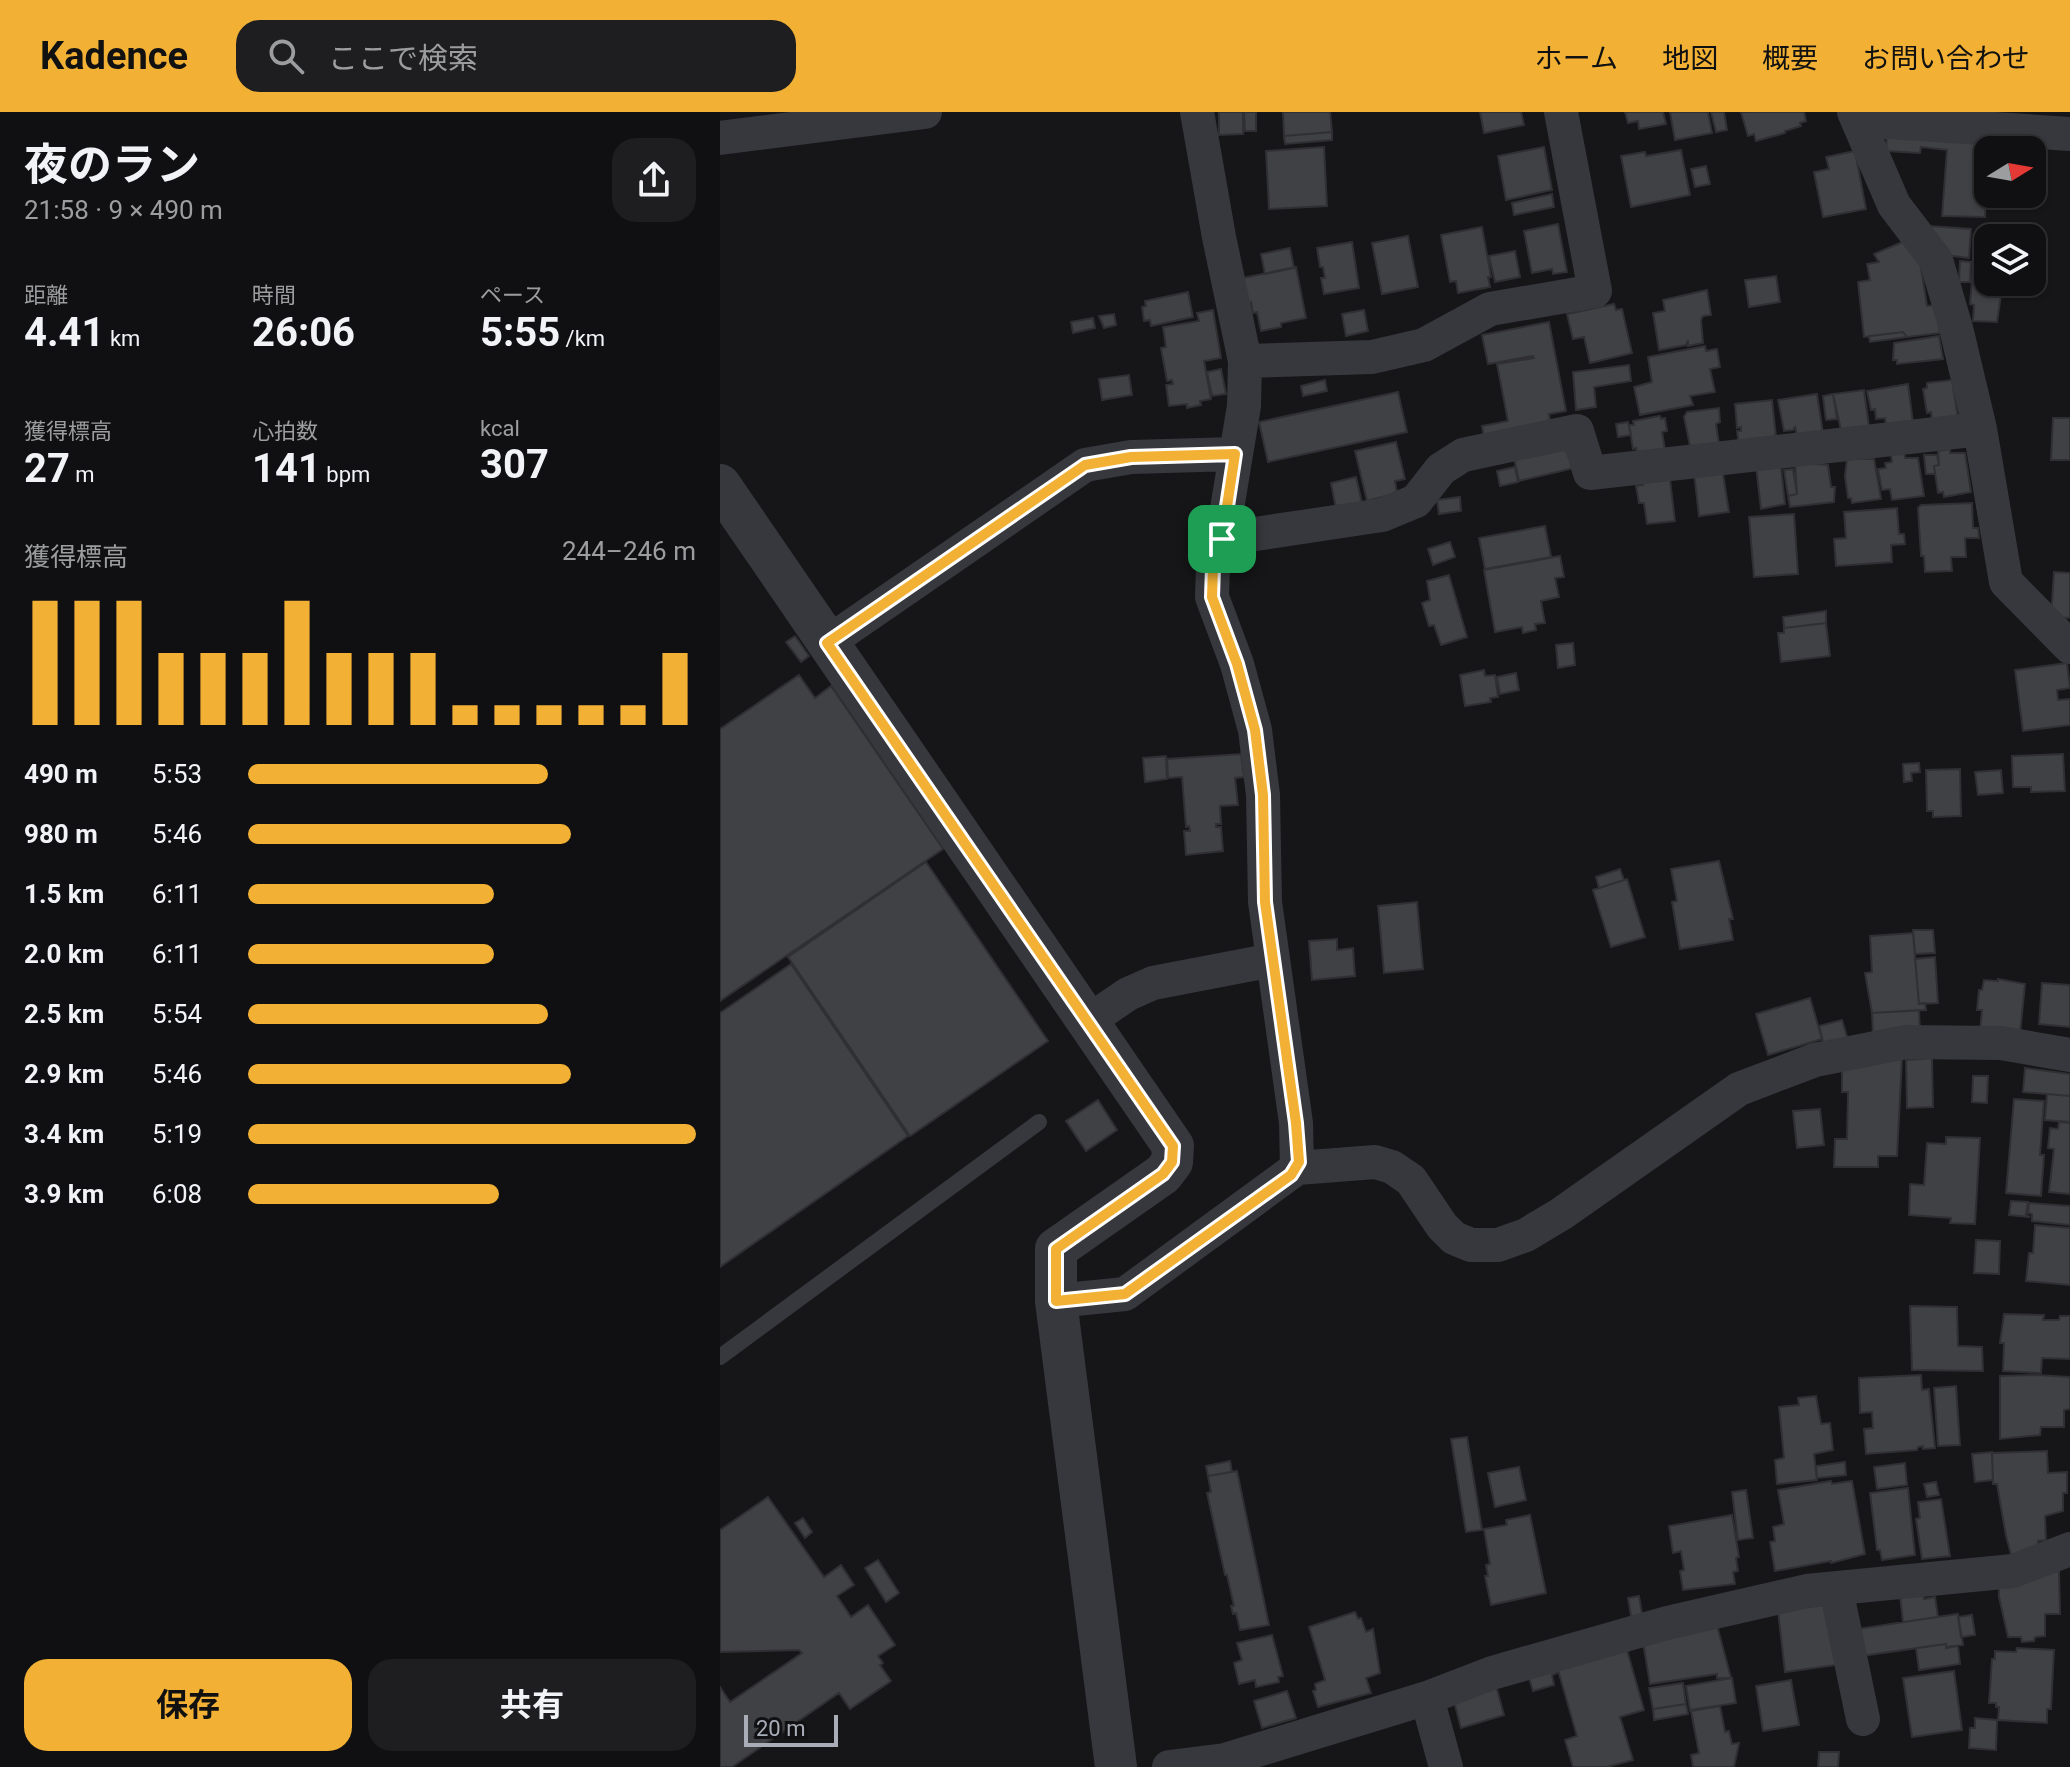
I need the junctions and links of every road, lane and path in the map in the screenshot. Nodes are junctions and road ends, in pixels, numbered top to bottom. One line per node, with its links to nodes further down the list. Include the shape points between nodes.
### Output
1 (925, 112): 7 (street)
2 (1197, 112): 8 (street)
3 (1561, 112): 8 (street, via 1595,291 1490,309 1424,345 1372,357)
4 (1856, 116): 5 (street); 9 (street, via 1894,205 1936,260)
5 (2009, 120): 6 (street)
6 (2070, 134)
7 (720, 138)
8 (1245, 361): 10 (street)
9 (1980, 429): 12 (street, via 1590,473 1577,431 1463,455 1441,469 1416,501 1382,515); 14 (street, via 2006,582)
10 (1235, 454): 12 (street); 13 (street, via 1131,457 1085,465)
11 (723, 497): 13 (street)
12 (1222, 539): 15 (street, via 1213,567 1212,597 1255,730)
13 (827, 643): 16 (street)
14 (2070, 647)
15 (1273, 960): 16 (street, via 1153,983); 19 (street, via 1296,1123)
16 (1087, 1022): 20 (street, via 1170,1139 1174,1154 1163,1174 1056,1249)
17 (2070, 1055): 19 (street, via 2001,1043 1906,1042 1815,1060 1739,1089 1561,1214 1498,1245 1471,1245 1454,1238 1411,1180 1392,1167 1375,1162)
18 (1039, 1122): 21 (lane)
19 (1297, 1168): 20 (street, via 1125,1294)
20 (1056, 1301): 26 (street)
21 (720, 1357)
22 (2070, 1549): 23 (street, via 2013,1571)
23 (1836, 1589): 24 (street, via 1653,1627 1492,1673); 25 (street)
24 (1427, 1698): 27 (street, via 1225,1760); 28 (street)
25 (1863, 1719)
26 (1116, 1767)
27 (1169, 1767)
28 (1446, 1767)

